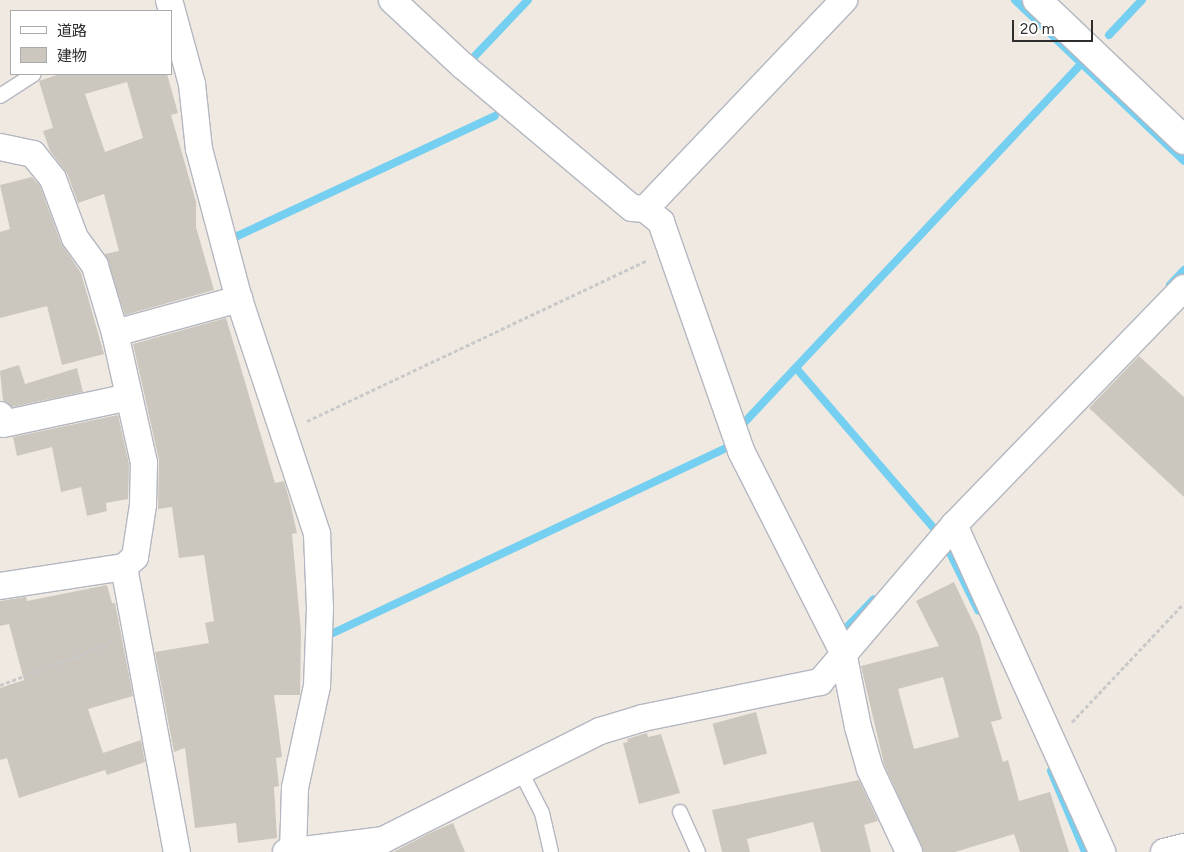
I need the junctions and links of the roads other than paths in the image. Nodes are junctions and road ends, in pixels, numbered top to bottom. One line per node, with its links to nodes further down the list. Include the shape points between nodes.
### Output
1 (392, 0): 9 (street, via 462,65 632,208)
2 (844, 0): 9 (street)
3 (1037, 0): 7 (street)
4 (172, 11): 11 (street, via 192,84 199,149)
5 (32, 75): 6 (lane)
6 (0, 96)
7 (1184, 140)
8 (0, 147): 12 (street, via 33,154 53,179 75,238 95,266)
9 (645, 209): 18 (street, via 661,222 672,249 741,451)
10 (1184, 288): 15 (street)
11 (239, 299): 12 (street); 25 (street, via 317,534 320,608 317,686 295,788)
12 (115, 333): 13 (street)
13 (129, 397): 14 (street, via 3,424); 16 (street, via 144,463 143,505 134,558)
14 (0, 415)
15 (954, 525): 18 (street); 29 (street)
16 (124, 567): 17 (street); 23 (street)
17 (0, 586)
18 (843, 652): 19 (street, via 820,682 643,718 600,731); 28 (street, via 870,769)
19 (520, 770): 21 (street); 26 (lane, via 542,813)
20 (680, 812): 27 (lane)
21 (385, 846): 25 (street)
22 (1184, 847): 30 (street)
23 (177, 852)
24 (286, 852): 25 (street)
25 (293, 852)
26 (551, 852)
27 (698, 852)
28 (909, 852)
29 (1102, 852)
30 (1164, 852)

